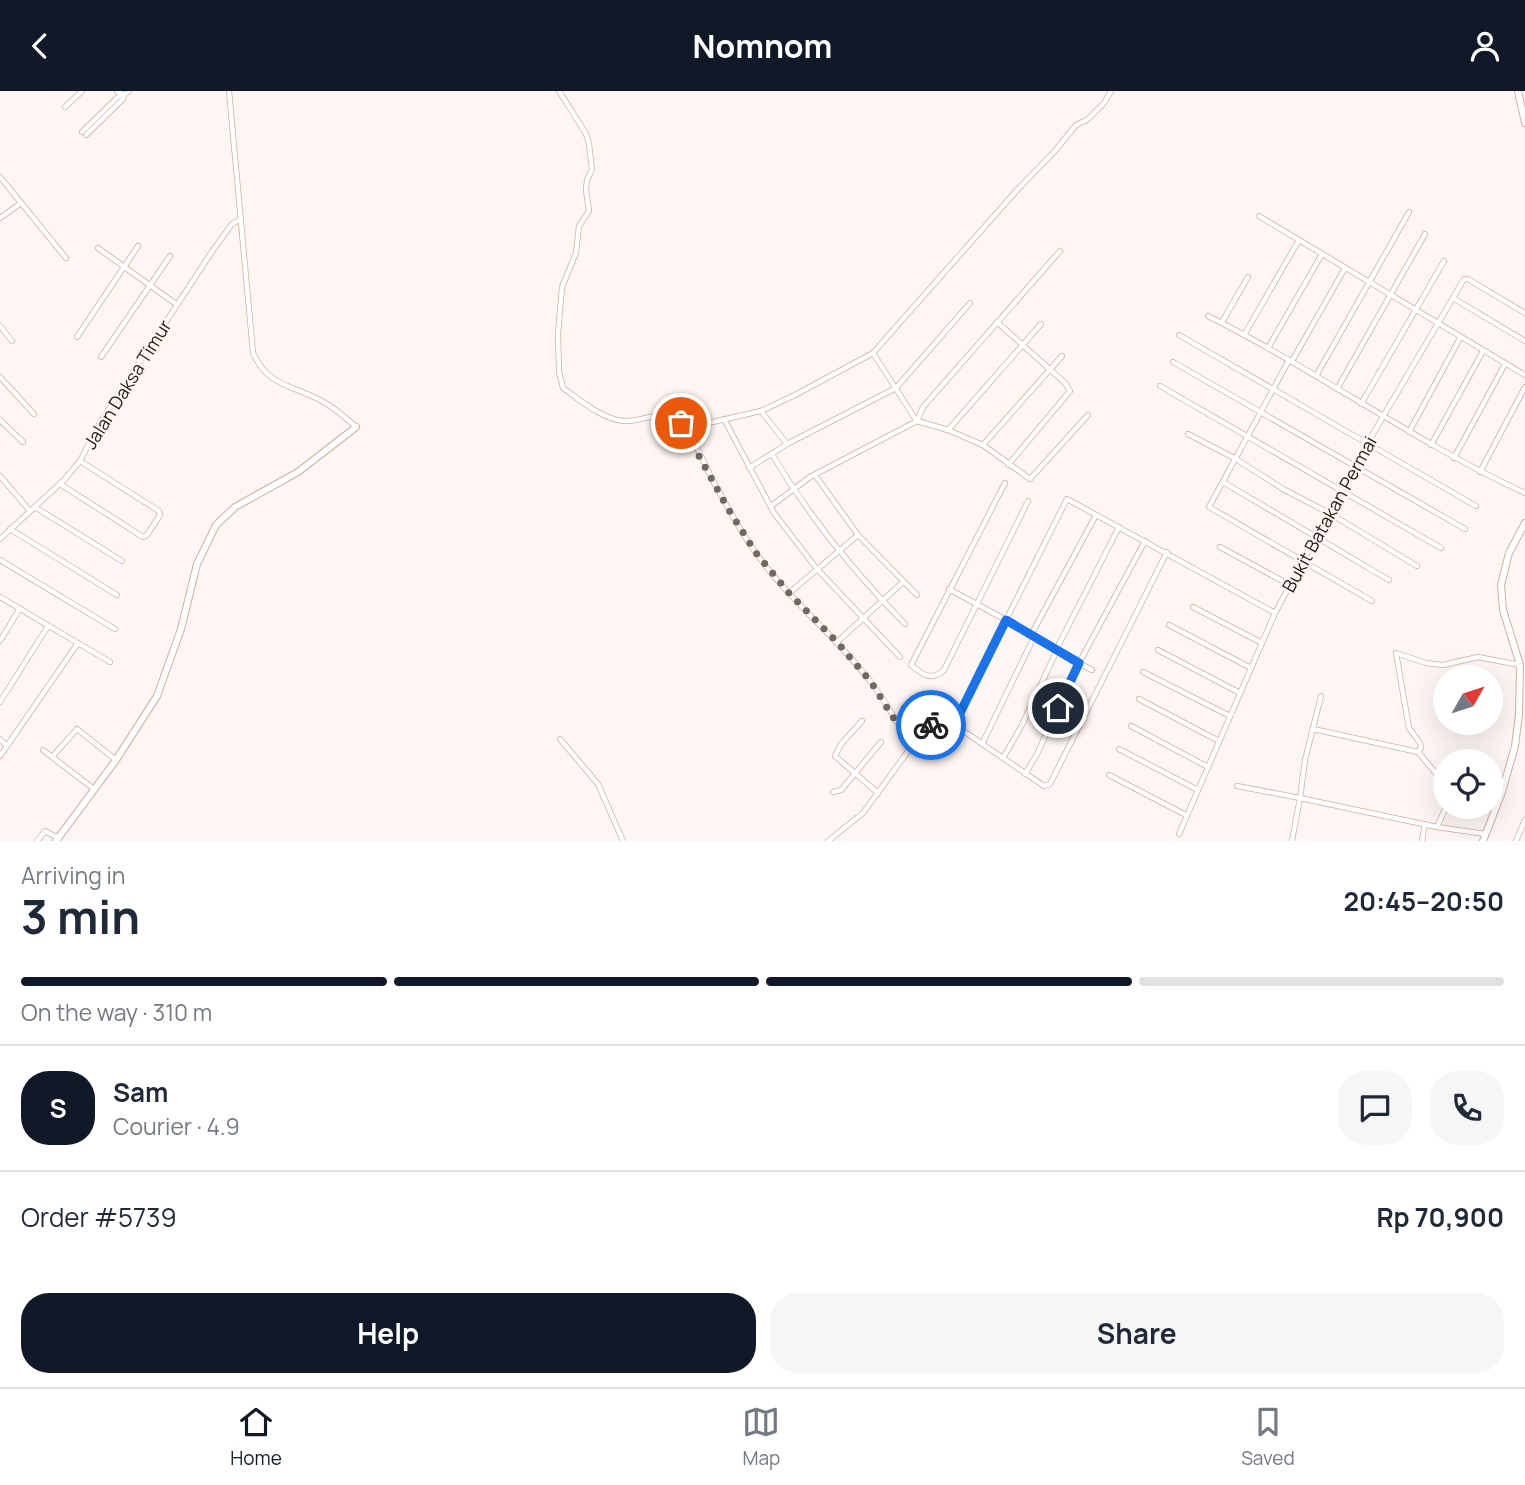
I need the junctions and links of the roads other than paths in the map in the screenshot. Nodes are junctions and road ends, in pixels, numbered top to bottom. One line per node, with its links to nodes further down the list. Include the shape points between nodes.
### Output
1 (82, 91): 7 (street)
2 (229, 91): 16 (street)
3 (559, 91): 77 (street, via 586,134 592,169 586,180 589,211 579,226 576,253 562,287 558,334 561,383 598,412 619,420 668,412)
4 (1111, 91): 52 (street)
5 (1518, 91): 9 (street)
6 (125, 92): 10 (street)
7 (75, 93): 8 (street)
8 (65, 107)
9 (1525, 123)
10 (84, 133)
11 (0, 177): 12 (street)
12 (21, 203): 15 (street); 24 (street)
13 (1409, 212): 29 (street)
14 (1259, 216): 18 (street)
15 (0, 218)
16 (241, 219): 34 (street, Jalan Daksa Timur, via 225,232); 76 (street, via 257,362 276,382 322,401)
17 (1425, 234): 31 (street)
18 (1299, 240): 22 (street); 44 (street)
19 (138, 246): 26 (street)
20 (98, 247): 26 (street)
21 (1060, 251): 38 (street)
22 (1322, 254): 27 (street); 50 (street)
23 (170, 255): 30 (street)
24 (66, 258)
25 (1444, 261): 35 (street)
26 (124, 267): 30 (street); 45 (street)
27 (1345, 268): 29 (street); 55 (street)
28 (1248, 277): 39 (street)
29 (1369, 283): 31 (street); 60 (street)
30 (150, 285): 34 (street); 54 (street)
31 (1391, 296): 35 (street); 66 (street)
32 (1453, 298): 36 (street, via 1465,278); 41 (street, Bukit Batakan Permai); 48 (street)
33 (970, 303): 64 (street)
34 (176, 304): 90 (street, Jalan Daksa Timur)
35 (1415, 311): 41 (street); 67 (street)
36 (1525, 313)
37 (1208, 316): 39 (street)
38 (997, 322): 49 (street); 75 (street, via 923,407)
39 (1222, 323): 44 (street)
40 (1041, 324): 49 (street)
41 (1437, 325): 46 (street); 72 (street, Bukit Batakan Permai)
42 (0, 326): 47 (street)
43 (1179, 335): 65 (street)
44 (1244, 335): 50 (street)
45 (76, 337)
46 (1461, 338): 51 (street); 79 (street)
47 (12, 341)
48 (1525, 341)
49 (1021, 345): 58 (street); 78 (street)
50 (1268, 348): 55 (street)
51 (1483, 351): 57 (street); 86 (street)
52 (873, 353): 64 (street); 68 (street)
53 (1062, 356): 58 (street)
54 (101, 357)
55 (1290, 360): 60 (street); 65 (street)
56 (1173, 362): 69 (street)
57 (1506, 364): 59 (street); 88 (street)
58 (1049, 370): 85 (street); 91 (street, via 1069,387 1069,393)
59 (1525, 375)
60 (1316, 376): 66 (street)
61 (0, 377): 70 (street)
62 (1160, 386): 81 (street)
63 (1525, 387): 94 (street)
64 (896, 388): 75 (street); 84 (street)
65 (1275, 389): 69 (street); 83 (street)
66 (1337, 389): 67 (street)
67 (1361, 404): 72 (street)
68 (761, 411): 73 (street); 84 (street)
69 (1261, 413): 81 (street); 92 (street)
70 (34, 414)
71 (1088, 415): 91 (street, via 1030,479)
72 (1384, 417): 79 (street); 83 (street, Bukit Batakan Permai)
73 (724, 419): 77 (street); 93 (street)
74 (0, 420): 82 (street)
75 (917, 421): 78 (street); 95 (street)
76 (356, 427): 184 (street, via 298,472 235,507 216,525 197,564 157,697)
77 (686, 428): 132 (street, via 748,541)
78 (948, 430): 85 (street)
79 (1409, 432): 86 (street)
80 (1188, 434): 89 (street)
81 (1248, 436): 89 (street); 103 (street)
82 (23, 442)
83 (1368, 442): 92 (street, Bukit Batakan Permai); 107 (street)
84 (787, 444): 87 (street)
85 (984, 445): 91 (street)
86 (1432, 445): 88 (street)
87 (772, 454): 93 (street); 102 (street)
88 (1454, 457): 94 (street)
89 (1236, 459): 97 (street); 109 (street)
90 (80, 461): 100 (street, Jalan Daksa Timur); 100 (street, via 159,511 147,535 143,537)
91 (1008, 465)
92 (1354, 466): 103 (street, Bukit Batakan Permai); 113 (street)
93 (749, 468): 106 (street)
94 (1479, 472): 104 (street)
95 (815, 475): 102 (street); 115 (street)
96 (0, 476): 98 (street)
97 (1223, 482): 116 (street); 125 (street, via 1209,506)
98 (5, 483): 101 (street); 108 (street)
99 (1005, 483): 131 (street)
100 (60, 484): 108 (street, Jalan Daksa Timur)
101 (0, 488)
102 (792, 490): 106 (street); 121 (street)
103 (1341, 491): 109 (street, Bukit Batakan Permai); 120 (street)
104 (1525, 493)
105 (1028, 501): 138 (street)
106 (771, 506): 127 (street)
107 (1476, 506)
108 (32, 509): 114 (street, Jalan Daksa Timur); 124 (street)
109 (1329, 513): 116 (street, Bukit Batakan Permai); 126 (street)
110 (1096, 515): 112 (street, Bukit Batakan Permai); 143 (street, Bukit Batakan Permai, via 1067,499); 148 (street)
111 (1525, 523): 158 (street, via 1509,552 1501,585 1503,610)
112 (1119, 527): 118 (street, Bukit Batakan Permai); 153 (street)
113 (1465, 529)
114 (10, 530): 117 (street, Jalan Daksa Timur); 133 (street)
115 (858, 535): 121 (street); 129 (street)
116 (1316, 538): 125 (street, Bukit Batakan Permai); 128 (street)
117 (0, 539)
118 (1145, 541): 122 (street, Bukit Batakan Permai); 157 (street)
119 (1220, 547): 130 (street)
120 (1441, 548)
121 (838, 552): 127 (street); 136 (street)
122 (1167, 552): 141 (street, Bukit Batakan Permai); 188 (street, via 1050,784 1044,786)
123 (0, 560): 147 (street)
124 (122, 561)
125 (1304, 562): 130 (street, Bukit Batakan Permai); 137 (street)
126 (1417, 566)
127 (817, 569): 132 (street); 142 (street)
128 (1389, 580)
129 (903, 582): 134 (street); 136 (street)
130 (1290, 585): 141 (street, Bukit Batakan Permai)
131 (949, 589): 138 (street); 138 (street, via 911,665 928,677 944,670)
132 (789, 593): 150 (street)
133 (117, 595)
134 (916, 595)
135 (0, 597): 140 (street)
136 (882, 600): 142 (street); 144 (street)
137 (1372, 601)
138 (976, 604): 143 (street)
139 (1193, 607): 152 (street)
140 (20, 608): 146 (street); 149 (street)
141 (1275, 613): 152 (street)
142 (863, 618): 150 (street); 155 (street)
143 (1006, 620): 148 (street); 167 (street, Bukit Batakan Permai, via 960,713)
144 (905, 624)
145 (1169, 625): 159 (street)
146 (48, 626): 151 (street); 165 (street)
147 (115, 629)
148 (1032, 636): 153 (street); 176 (street)
149 (0, 641)
150 (837, 642): 175 (street)
151 (78, 643): 156 (street); 177 (street)
152 (1262, 643): 159 (street)
153 (1057, 650): 157 (street); 183 (street)
154 (1158, 650): 162 (street)
155 (900, 657)
156 (110, 662)
157 (1079, 663): 160 (street); 188 (street)
158 (1520, 665): 180 (street, via 1478,657 1443,665 1396,653 1409,728 1420,743); 203 (street, via 1515,746)
159 (1251, 668): 162 (street)
160 (1091, 670)
161 (1143, 672): 166 (street)
162 (1240, 693): 166 (street)
163 (1321, 696): 170 (street)
164 (1139, 699): 173 (street)
165 (0, 702)
166 (1230, 716): 173 (street)
167 (946, 718): 175 (street, Bukit Batakan Permai); 176 (street)
168 (862, 721): 187 (street, via 835,756)
169 (1131, 726): 185 (street)
170 (1313, 729): 180 (street); 195 (street)
171 (0, 739): 177 (street)
172 (560, 739): 206 (street, via 598,784)
173 (1219, 741): 185 (street)
174 (881, 742): 187 (street)
175 (912, 743): 194 (street, Bukit Batakan Permai)
176 (982, 744): 183 (street)
177 (8, 746): 181 (street)
178 (1119, 749): 192 (street)
179 (43, 750): 182 (street)
180 (1418, 751): 186 (street)
181 (0, 756)
182 (52, 757): 184 (street, via 77,729); 191 (street)
183 (1003, 758): 188 (street)
184 (116, 759): 191 (street)
185 (1208, 767): 192 (street)
186 (1433, 770)
187 (856, 773): 193 (street, via 839,792); 194 (street)
188 (1025, 774)
189 (1110, 775): 196 (street)
190 (1237, 786): 195 (street)
191 (94, 789): 204 (street)
192 (1198, 790): 196 (street)
193 (833, 792)
194 (878, 793): 207 (street, Bukit Batakan Permai, via 859,817)
195 (1300, 797): 199 (street); 208 (street)
196 (1186, 815): 202 (street)
197 (1441, 819): 200 (street)
198 (1525, 820): 211 (street)
199 (1425, 824): 200 (street); 209 (street)
200 (1437, 827): 201 (street)
201 (1464, 832): 203 (street); 210 (street)
202 (1179, 834)
203 (1484, 838)
204 (57, 840): 205 (street, via 45,831)
205 (37, 841)
206 (623, 841)
207 (828, 841)
208 (1292, 841)
209 (1423, 841)
210 (1469, 841)
211 (1516, 841)

